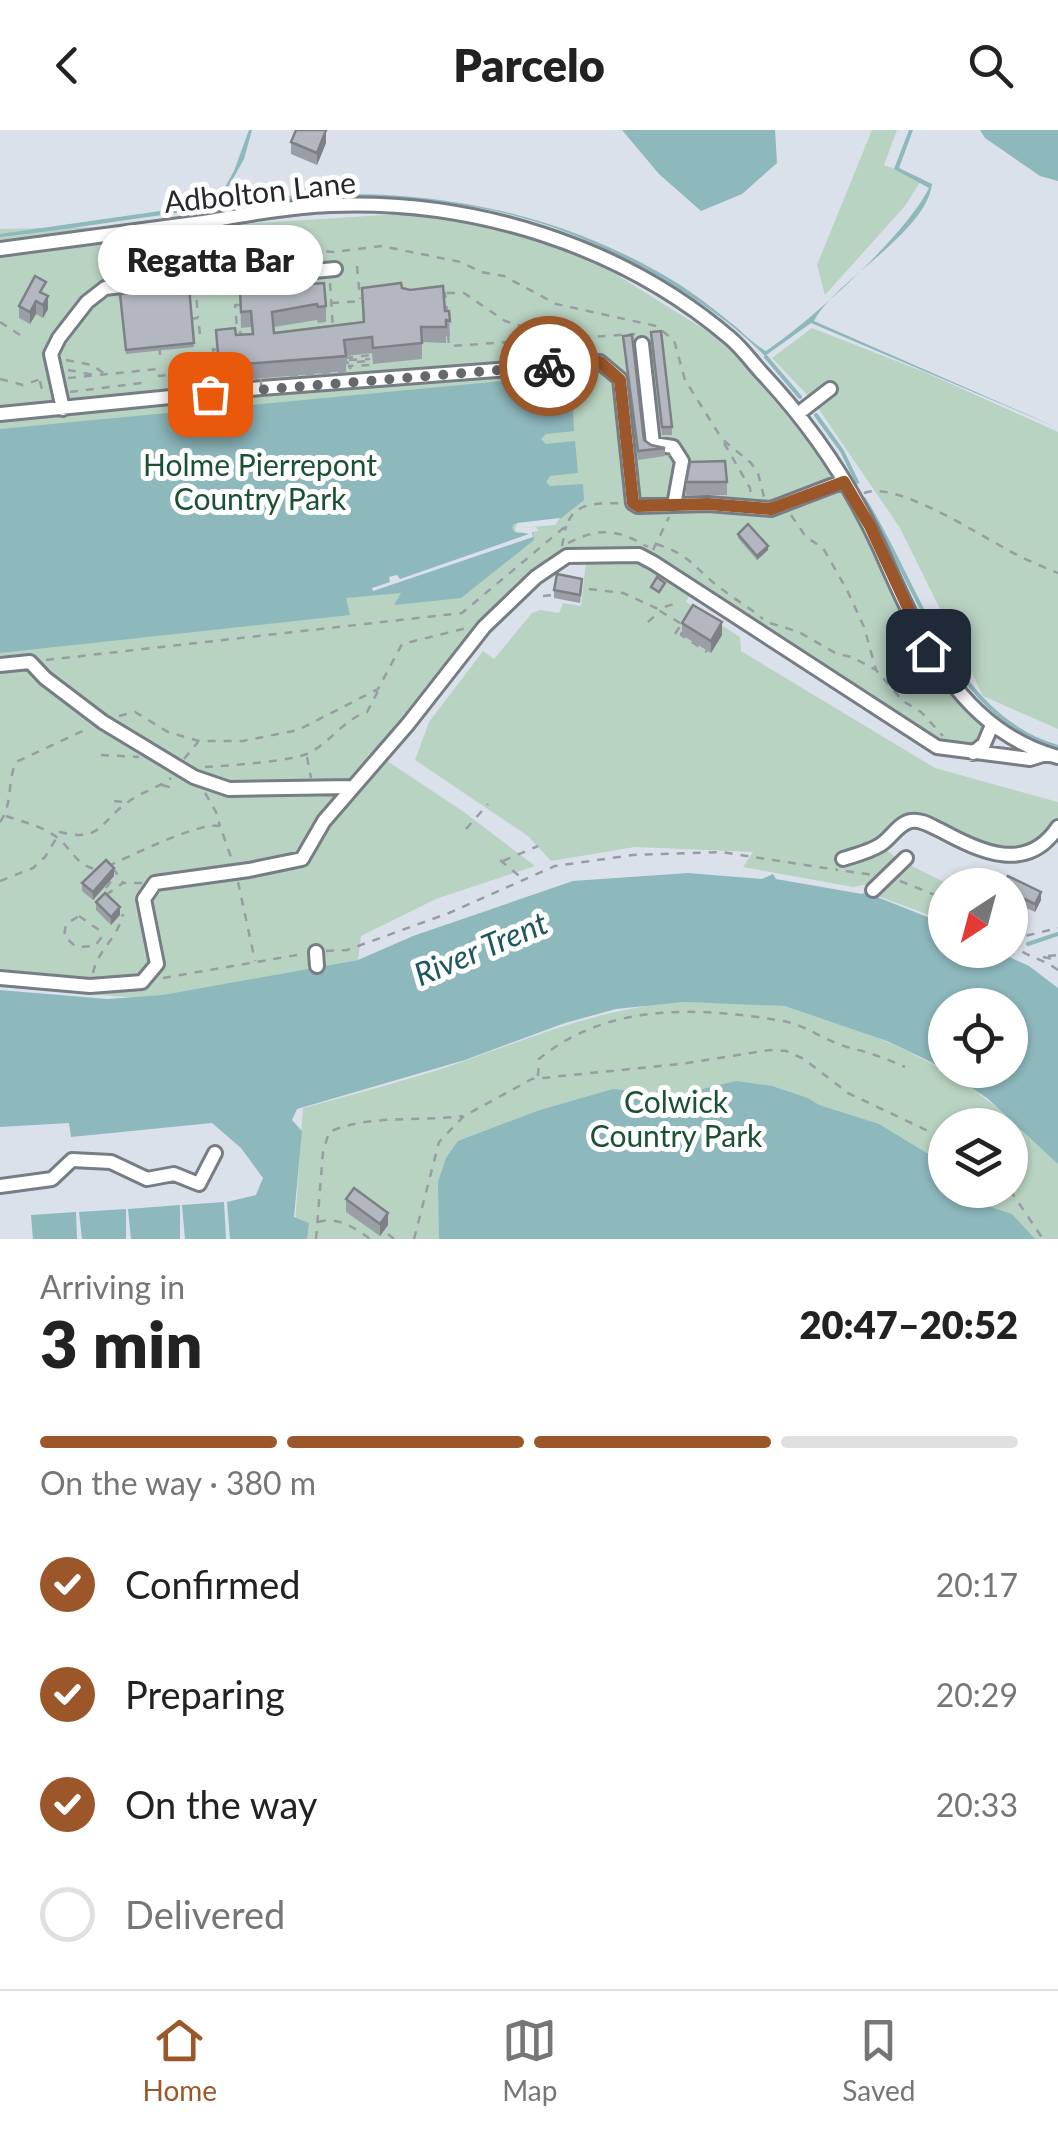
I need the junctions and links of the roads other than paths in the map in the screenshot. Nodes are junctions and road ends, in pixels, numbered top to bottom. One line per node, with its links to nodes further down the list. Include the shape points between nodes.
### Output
1 (112, 235): 2 (street, Adbolton Lane); 4 (street); 8 (street, Adbolton Lane, via 330,205 430,209 495,220 586,248 653,284 731,339)
2 (0, 249)
3 (335, 268): 4 (street)
4 (127, 284): 7 (street, via 105,288 87,302 59,338 51,354)
5 (642, 344): 11 (street, via 653,444 673,448 682,461)
6 (830, 390): 8 (street)
7 (62, 409): 9 (street); 11 (street, via 600,362 620,380 633,503)
8 (800, 413): 10 (street, Adbolton Lane)
9 (0, 414)
10 (844, 482): 11 (street, via 779,510); 13 (street, Adbolton Lane, via 928,651)
11 (674, 506)
12 (0, 665): 16 (street, via 30,662 103,722 178,768 229,789)
13 (992, 725): 14 (street); 15 (street, Adbolton Lane)
14 (973, 754): 15 (street); 16 (street, via 924,740 639,554 568,556 499,610)
15 (1052, 756)
16 (357, 787): 23 (street, via 322,824 302,858 154,883 144,899 157,964 142,982 90,986)
17 (1058, 827): 18 (street)
18 (1046, 844): 20 (street, via 1034,852 1003,854 912,820 881,845); 21 (street)
19 (906, 858): 22 (street)
20 (843, 859)
21 (1041, 860)
22 (874, 890)
23 (0, 978)
24 (215, 1154): 25 (street, via 199,1184 174,1174 147,1179 111,1162 72,1160 52,1180)
25 (0, 1186)

